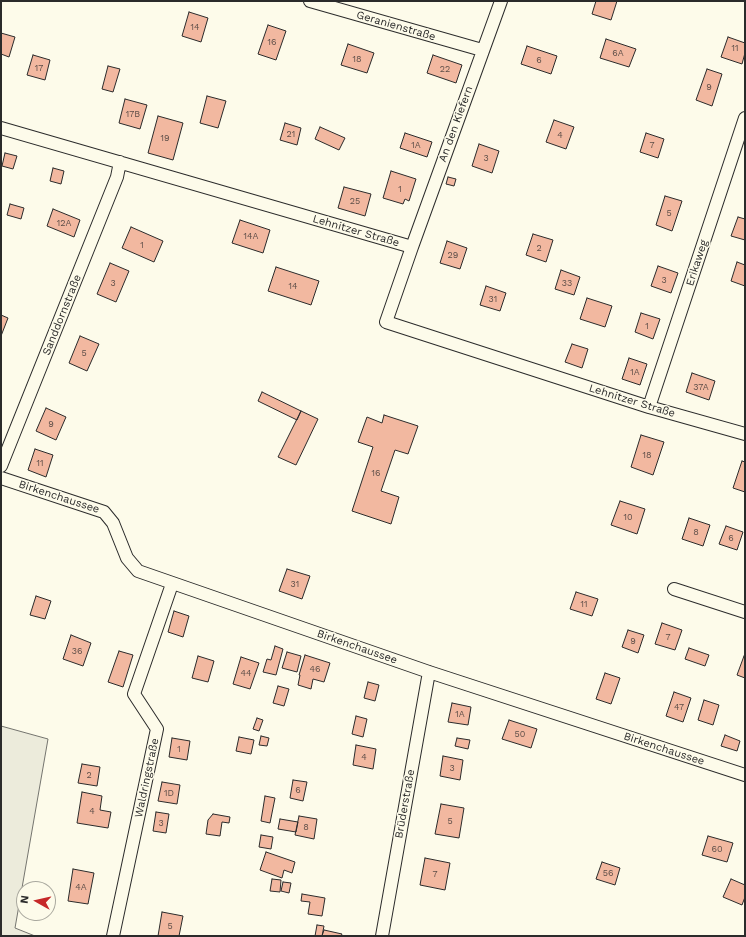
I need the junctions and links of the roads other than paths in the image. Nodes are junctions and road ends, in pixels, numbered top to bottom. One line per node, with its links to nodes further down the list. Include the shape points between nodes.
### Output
1 (310, 1): 3 (street, Geranienstraße)
2 (501, 1): 3 (street, An den Kiefern)
3 (482, 50): 7 (street, An den Kiefern)
4 (745, 118): 8 (street, Erikaweg)
5 (1, 128): 6 (street, Lehnitzer Straße)
6 (120, 162): 7 (street, Lehnitzer Straße); 10 (street, Sanddornstraße, via 117,177)
7 (412, 247): 8 (street, Lehnitzer Straße, via 386,322)
8 (649, 407): 9 (street, Lehnitzer Straße)
9 (745, 434)
10 (1, 466)
11 (1, 478): 12 (street, Birkenchaussee, via 104,512 113,523 127,558 138,572)
12 (172, 584): 15 (street, Birkenchaussee); 17 (street, Waldringstraße, via 134,694 157,729)
13 (674, 589): 14 (street)
14 (745, 612)
15 (429, 672): 16 (street, Birkenchaussee); 18 (street, Brüderstraße)
16 (745, 775)
17 (113, 936)
18 (382, 936)

